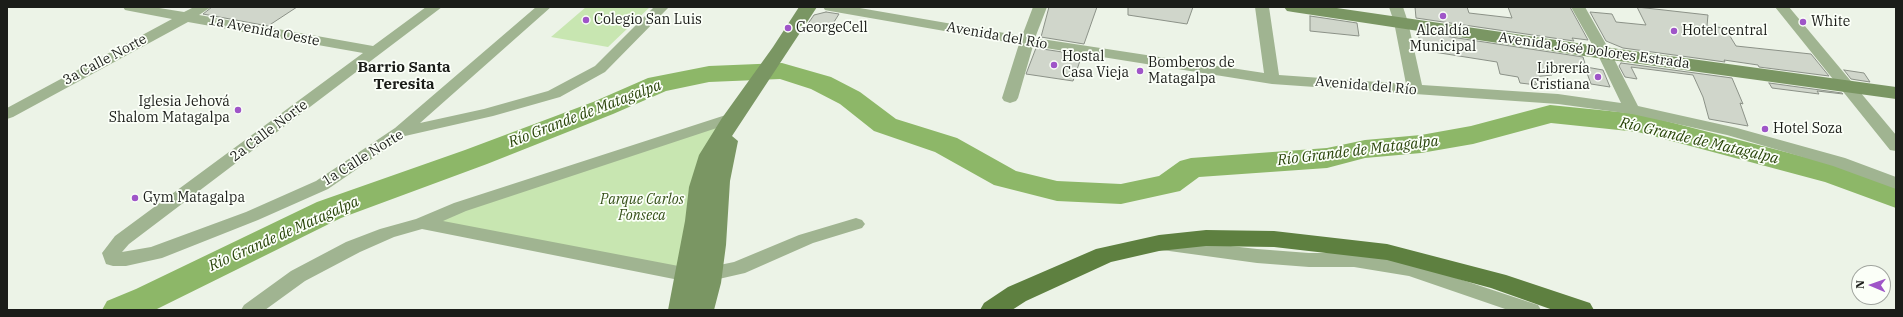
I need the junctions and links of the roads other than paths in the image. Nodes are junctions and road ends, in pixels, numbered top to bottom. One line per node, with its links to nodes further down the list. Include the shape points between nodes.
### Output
1 (130, 7): 14 (street, 1a Avenida Oeste)
2 (204, 7): 14 (street, 3a Calle Norte)
3 (435, 7): 16 (street, 2a Calle Norte)
4 (544, 7): 26 (street)
5 (662, 7): 26 (street, 1a Calle Norte, via 600,69 554,94 487,113)
6 (808, 7): 25 (street, via 782,49)
7 (830, 7): 15 (street, Avenida del Río)
8 (1040, 7): 15 (street)
9 (1262, 7): 18 (street)
10 (1293, 7): 13 (street, Avenida José Dolores Estrada)
11 (1578, 7): 17 (street)
12 (1782, 7): 19 (street)
13 (1398, 14): 17 (street, Avenida José Dolores Estrada); 20 (street)
14 (187, 16): 16 (street, 1a Avenida Oeste); 24 (street, 3a Calle Norte)
15 (1027, 41): 18 (street, Avenida del Río); 22 (street)
16 (375, 51): 32 (street, 2a Calle Norte, via 122,240 110,253)
17 (1604, 53): 19 (street, Avenida José Dolores Estrada); 23 (street)
18 (1272, 79): 20 (street, Avenida del Río)
19 (1848, 86): 21 (street, Avenida José Dolores Estrada); 27 (street)
20 (1415, 90): 23 (street, Avenida del Río, via 1558,99)
21 (1896, 93)
22 (1010, 98)
23 (1632, 109): 28 (street, Avenida del Río, via 1738,133 1839,162)
24 (7, 114)
25 (732, 118): 29 (street, via 460,207); 33 (street, via 719,181 714,245)
26 (400, 132): 32 (street, 1a Calle Norte, via 322,184 252,216 155,253)
27 (1896, 146)
28 (1896, 183)
29 (422, 223): 33 (street); 35 (street, via 387,233 353,247 298,276)
30 (856, 224): 33 (street, via 806,239 738,268)
31 (1159, 244): 34 (street, via 1257,256 1354,260 1411,270); 38 (main road, via 1105,255 1017,294); 39 (main road, via 1206,238 1274,239 1387,252 1497,281)
32 (113, 259)
33 (699, 274): 36 (street); 37 (street)
34 (1528, 309)
35 (251, 310)
36 (682, 310)
37 (701, 310)
38 (993, 310)
39 (1581, 310)

